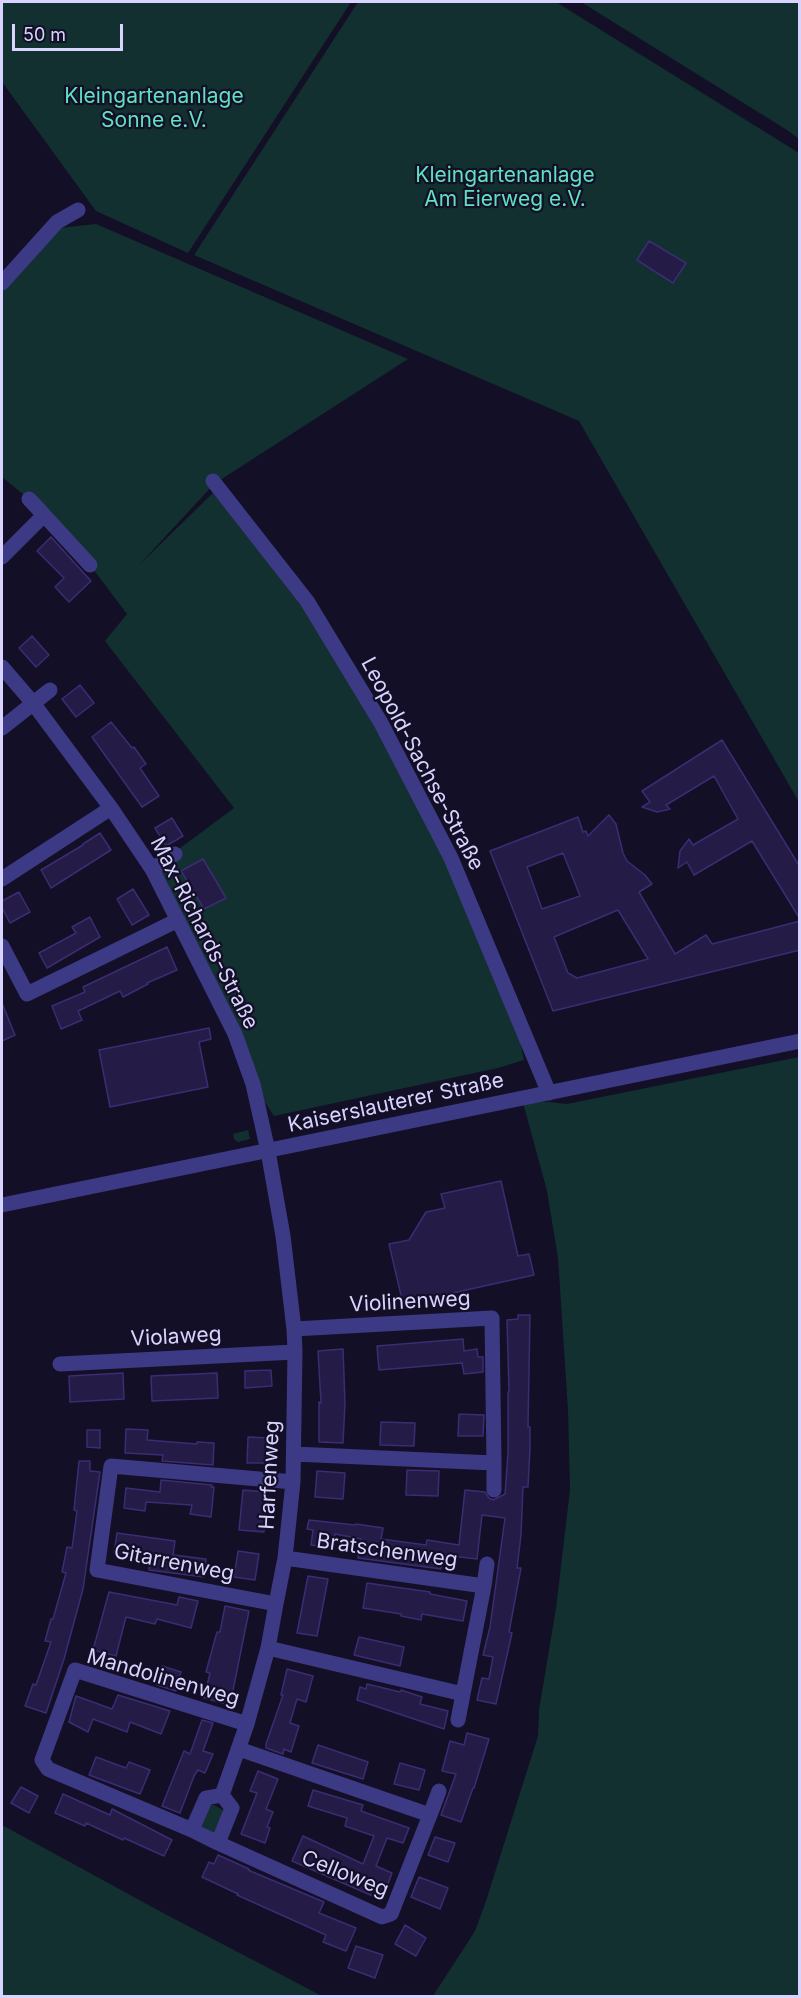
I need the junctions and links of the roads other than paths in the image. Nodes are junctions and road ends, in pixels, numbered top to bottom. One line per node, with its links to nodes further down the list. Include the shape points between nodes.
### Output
1 (78, 210): 2 (street, via 57,222)
2 (2, 283)
3 (213, 481): 19 (street, Leopold-Sachse-Straße, via 307,601 381,723 452,858)
4 (29, 499): 5 (street)
5 (44, 515): 6 (street); 7 (street)
6 (2, 557)
7 (90, 565)
8 (2, 667): 10 (street, Max-Richards-Straße)
9 (50, 690): 10 (street)
10 (33, 703): 11 (street); 12 (street, Max-Richards-Straße)
11 (2, 728)
12 (111, 808): 14 (street, Max-Richards-Straße); 15 (street)
13 (174, 854): 14 (street)
14 (152, 869): 16 (street, Max-Richards-Straße)
15 (2, 879)
16 (178, 920): 17 (street, via 27,994); 20 (street, Max-Richards-Straße, via 235,1034 253,1084)
17 (2, 946)
18 (800, 1041): 19 (street, Kaiserslauterer Straße)
19 (549, 1093): 20 (street, Kaiserslauterer Straße)
20 (268, 1150): 21 (street, Kaiserslauterer Straße); 22 (street, Harfenweg)
21 (2, 1205)
22 (294, 1329): 23 (street, Harfenweg); 26 (street, Violinenweg, via 492,1318)
23 (295, 1352): 24 (street, Violaweg); 25 (street, Harfenweg)
24 (60, 1364)
25 (294, 1454): 26 (street); 27 (street, Harfenweg)
26 (494, 1463): 28 (street, Violinenweg)
27 (292, 1482): 29 (street, Harfenweg); 32 (street, Gitarrenweg, via 111,1466 97,1570)
28 (494, 1490)
29 (285, 1558): 31 (street, Bratschenweg); 32 (street, Harfenweg)
30 (487, 1564): 31 (street, Bratschenweg)
31 (483, 1587): 34 (street, Bratschenweg)
32 (276, 1604): 33 (street, Harfenweg)
33 (268, 1648): 34 (street); 36 (street, Harfenweg)
34 (463, 1694): 35 (street, Bratschenweg)
35 (458, 1720)
36 (248, 1724): 37 (street, Harfenweg); 41 (street, Mandolinenweg, via 75,1670 42,1760 48,1769)
37 (239, 1749): 39 (street, Harfenweg); 40 (street)
38 (439, 1791): 40 (street, Celloweg)
39 (222, 1795): 41 (street, via 206,1798); 42 (street, via 232,1808)
40 (430, 1815): 42 (street, Celloweg, via 391,1914 382,1917)
41 (192, 1830): 42 (street)
42 (218, 1843)

